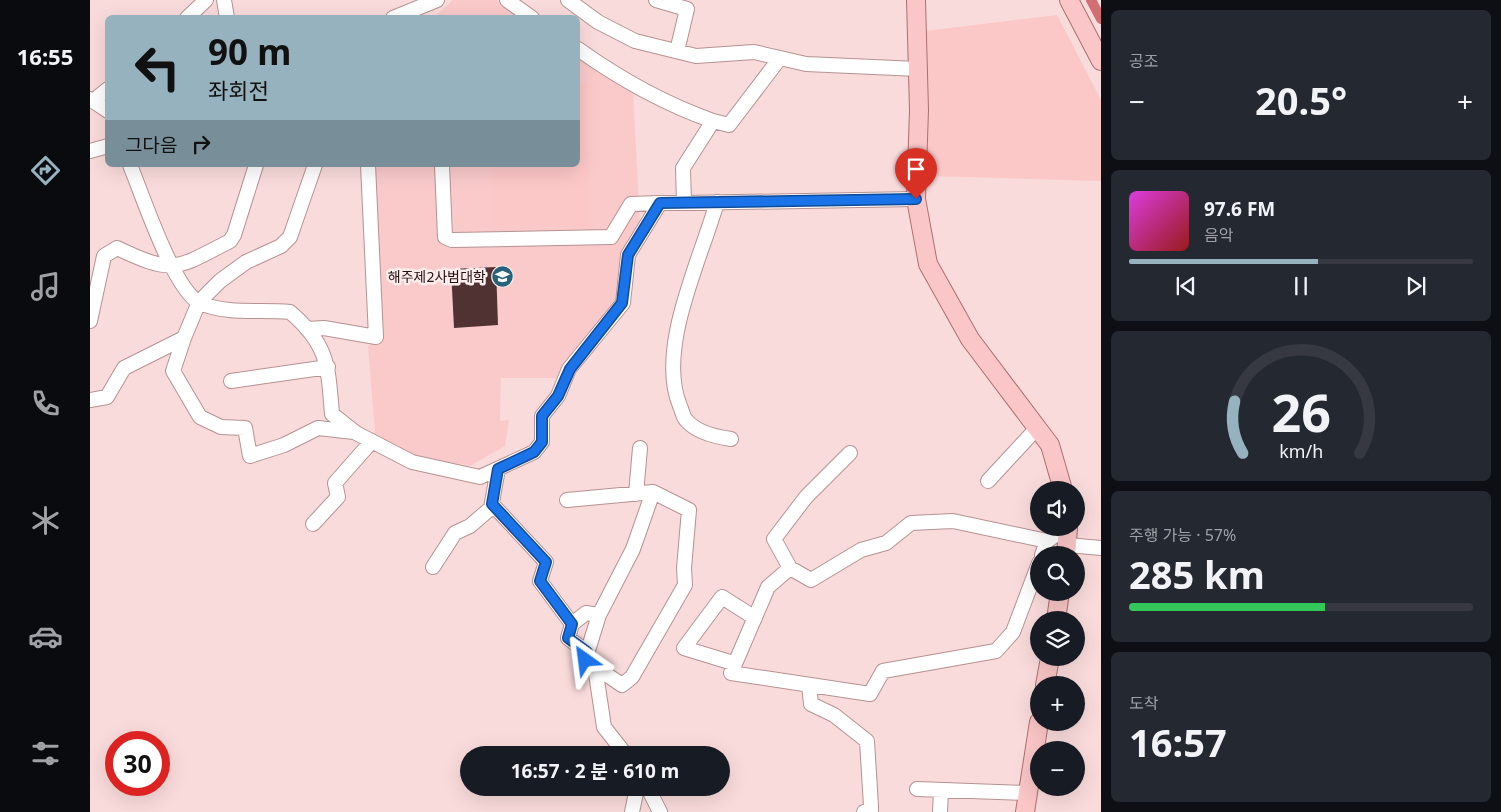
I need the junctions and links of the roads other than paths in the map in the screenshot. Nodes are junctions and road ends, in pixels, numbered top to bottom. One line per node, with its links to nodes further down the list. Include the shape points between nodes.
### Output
1 (206, 0): 10 (street)
2 (224, 0): 11 (street)
3 (507, 0): 13 (street)
4 (568, 0): 15 (street, via 598,22 635,41)
5 (656, 0): 15 (street, via 687,9)
6 (916, 0): 18 (main road)
7 (1069, 0): 17 (main road)
8 (435, 1): 9 (street)
9 (417, 9): 12 (street)
10 (190, 15)
11 (226, 15)
12 (401, 15)
13 (528, 15)
14 (580, 50): 22 (street, via 610,72 679,109)
15 (678, 51): 16 (street, via 696,56 754,52)
16 (780, 58): 18 (street, via 806,64); 22 (street, via 729,124)
17 (1101, 61)
18 (918, 69): 30 (main road)
19 (105, 91): 20 (street)
20 (92, 100): 21 (street)
21 (105, 109)
22 (713, 121): 33 (street, via 683,168)
23 (105, 147): 24 (street)
24 (90, 151)
25 (131, 167): 34 (street)
26 (255, 167): 34 (street, via 230,241 187,263)
27 (314, 167): 35 (street, via 290,237 281,246 246,262)
28 (368, 167): 37 (street, via 376,337 324,328)
29 (442, 167): 32 (street, via 445,237 452,240 611,237 631,204)
30 (916, 199): 31 (street); 42 (main road, via 928,264 970,340)
31 (717, 202): 33 (street); 44 (street, via 681,315 671,367 675,394 686,420 711,436)
32 (660, 203): 33 (street); 48 (street, via 628,255 622,303 570,369 558,396 542,416 542,442 534,452)
33 (684, 203)
34 (170, 267): 35 (street); 36 (street, via 148,263 117,248 104,256)
35 (199, 302): 37 (street, via 233,311 290,312); 38 (street)
36 (90, 321)
37 (306, 329): 39 (street, via 314,335)
38 (184, 338): 41 (street, via 124,368 107,397); 43 (street, via 173,371 200,417 220,427 245,428 250,456 284,445 318,428)
39 (328, 367): 40 (street); 43 (street, via 332,414)
40 (232, 382)
41 (90, 400)
42 (1037, 428): 49 (street); 50 (main road, via 1050,445)
43 (356, 432): 45 (street)
44 (731, 439)
45 (372, 441): 48 (street, via 412,462 480,477); 55 (street, via 335,483 338,497)
46 (640, 448): 52 (street)
47 (850, 453): 62 (street, via 806,497 774,539)
48 (498, 469): 54 (street)
49 (988, 481)
50 (1060, 481)
51 (654, 492): 52 (street); 64 (street, via 633,549); 69 (street, via 689,510 685,584 632,677 622,685)
52 (636, 494): 53 (street)
53 (568, 500)
54 (492, 504): 61 (street, via 470,526 455,533); 66 (street, via 546,562 540,581)
55 (313, 524)
56 (1055, 536): 57 (street)
57 (1047, 541): 58 (street); 62 (street, via 953,521 910,523 886,543 861,550 811,580)
58 (1045, 546)
59 (1101, 548): 60 (street)
60 (1085, 549)
61 (433, 567)
62 (790, 568): 65 (street, via 768,587)
63 (1030, 587): 70 (street, via 1013,632 996,652 883,671 870,694)
64 (599, 615): 66 (street, via 586,613); 67 (street)
65 (755, 618): 68 (street); 68 (street, via 722,597 684,648)
66 (572, 624): 67 (street, via 568,638)
67 (587, 652): 69 (street, via 585,660)
68 (733, 663): 70 (street, via 730,673)
69 (595, 667): 72 (street, via 604,727)
70 (809, 685): 80 (street, via 811,704 834,714 867,741 871,811)
71 (1038, 731): 75 (main road)
72 (619, 746)
73 (917, 789): 74 (street)
74 (941, 790): 75 (street); 81 (street)
75 (1028, 793): 82 (main road)
76 (636, 796): 78 (street)
77 (652, 796): 79 (street)
78 (632, 812)
79 (660, 812)
80 (864, 812)
81 (940, 812)
82 (1025, 812)

